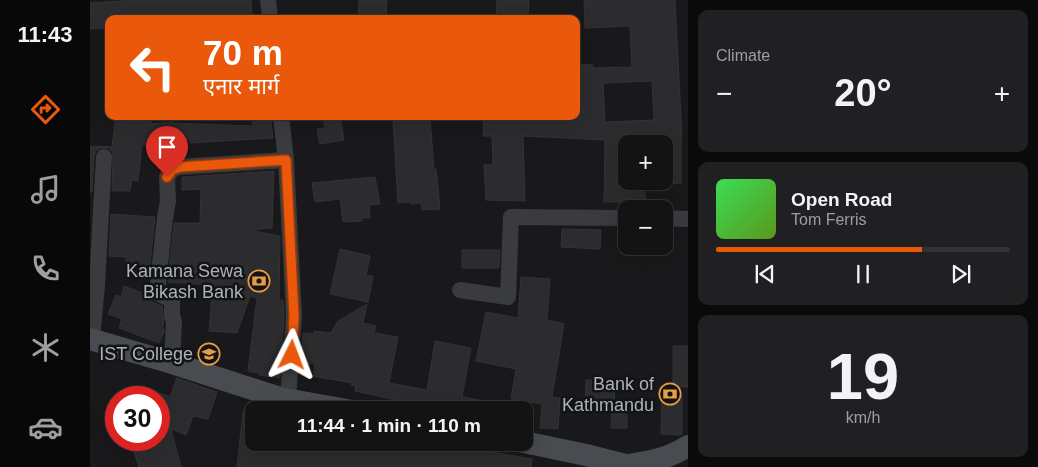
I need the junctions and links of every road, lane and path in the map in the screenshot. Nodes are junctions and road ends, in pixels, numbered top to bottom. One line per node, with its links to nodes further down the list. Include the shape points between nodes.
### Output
1 (268, 0): 2 (street)
2 (270, 15)
3 (281, 120): 5 (street)
4 (104, 157): 10 (street)
5 (286, 160): 11 (street, via 179,167 167,177 168,200 157,293 172,300); 12 (street, via 294,316)
6 (618, 218): 9 (street, via 511,218 508,297)
7 (673, 218): 8 (street)
8 (688, 219)
9 (460, 290)
10 (91, 339): 11 (main road)
11 (172, 363): 12 (main road)
12 (288, 400): 13 (main road)
13 (294, 401)
14 (533, 444): 16 (main road)
15 (688, 446): 16 (main road, via 673,456)
16 (631, 466)

